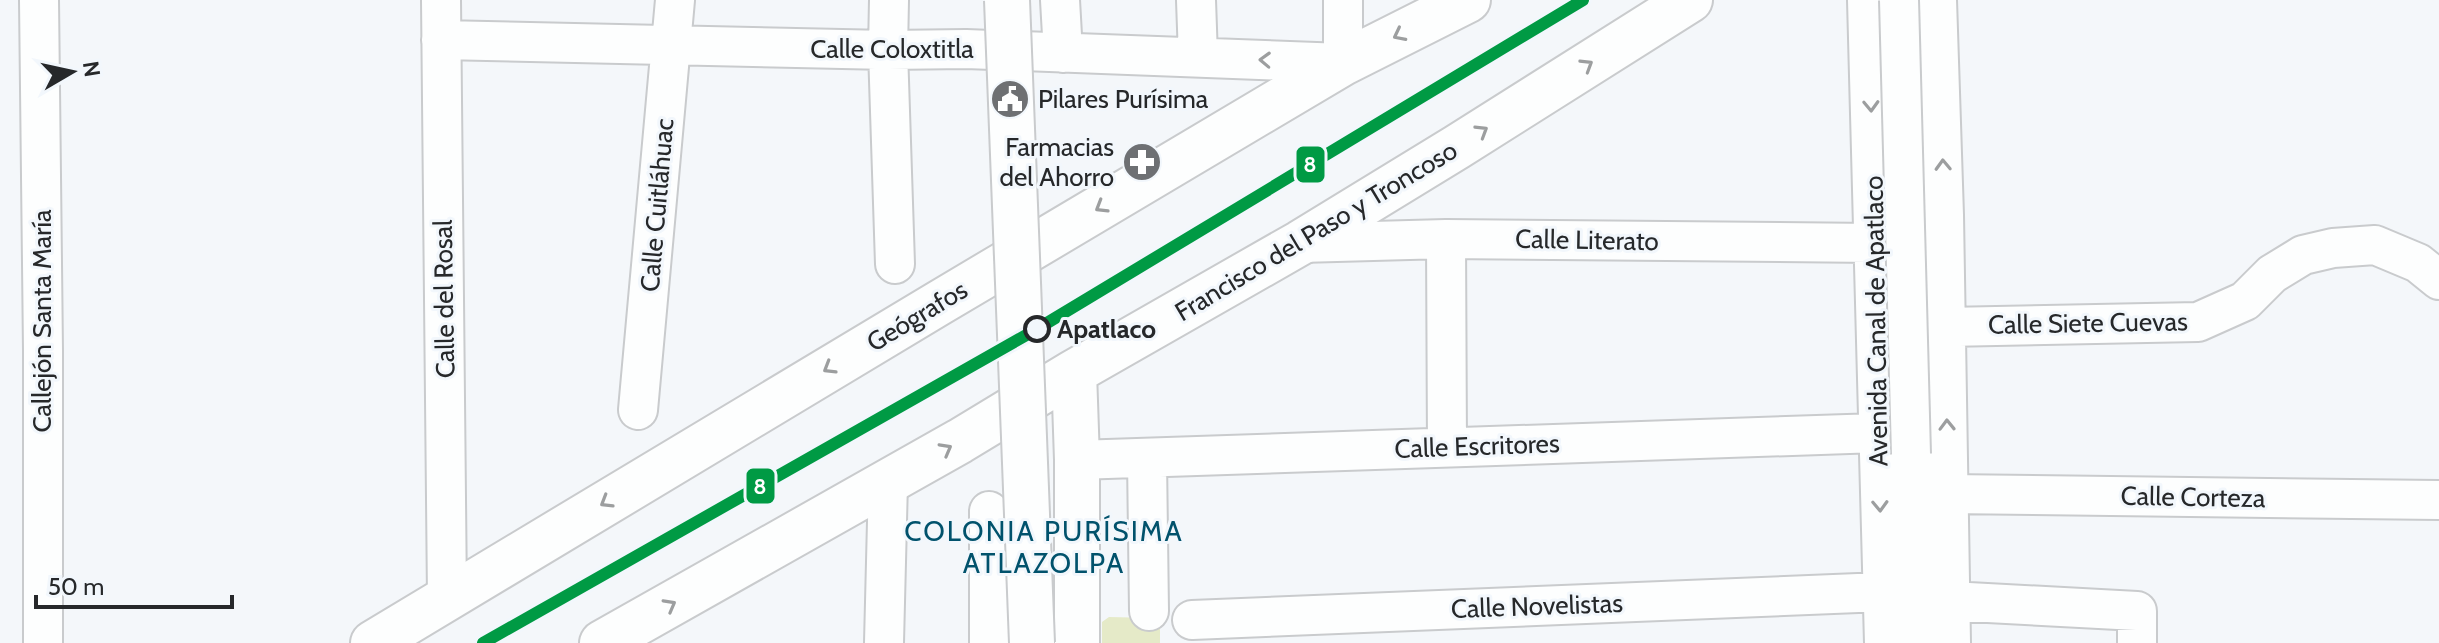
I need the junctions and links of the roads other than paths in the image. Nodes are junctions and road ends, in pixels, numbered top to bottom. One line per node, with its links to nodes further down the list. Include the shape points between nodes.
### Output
1 (39, 0): 42 (street, Callejón Santa María)
2 (441, 0): 14 (street, Calle del Rosal)
3 (675, 0): 15 (street, Calle Cuitláhuac)
4 (889, 0): 17 (street)
5 (1007, 0): 47 (main road, bridge)
6 (1060, 0): 18 (street)
7 (1196, 0): 19 (street)
8 (1343, 0): 20 (street)
9 (1468, 0): 20 (main road, Geógrafos, one-way to 20)
10 (1690, 0): 22 (main road, Francisco del Paso y Troncoso, one-way to 10)
11 (1867, 0): 16 (street, Avenida Canal de Apatlaco)
12 (1899, 0): 50 (street, bridge)
13 (1938, 17): 16 (street, via 1927,27 1905,22 1887,26); 26 (street, one-way to 13)
14 (441, 40): 15 (street, Calle Coloxtitla); 38 (street, Calle del Rosal)
15 (672, 46): 17 (street, Calle Coloxtitla); 28 (street, Calle Cuitláhuac)
16 (1869, 46): 23 (street, Avenida Canal de Apatlaco, one-way to 23)
17 (888, 50): 18 (street, Calle Coloxtitla); 24 (street)
18 (1063, 53): 19 (street, Calle Coloxtitla)
19 (1198, 57): 20 (street, Calle Coloxtitla, one-way to 19)
20 (1343, 63): 38 (main road, Geógrafos, one-way to 38)
21 (1446, 239): 22 (street, Calle Literato); 23 (street, Calle Literato); 30 (street)
22 (1300, 243): 27 (main road, Francisco del Paso y Troncoso)
23 (1875, 243): 29 (street, Avenida Canal de Apatlaco)
24 (895, 264)
25 (2439, 280): 26 (street, Calle Siete Cuevas, via 2418,263 2375,245 2333,248 2303,255 2272,274 2245,301 2198,322)
26 (1946, 327): 34 (street, one-way to 26)
27 (1074, 372): 32 (main road); 33 (main road, Francisco del Paso y Troncoso, one-way to 27)
28 (638, 410)
29 (1878, 433): 30 (street, Calle Escritores); 37 (street, Avenida Canal de Apatlaco, one-way to 37)
30 (1447, 447): 31 (street, Calle Escritores)
31 (1147, 459): 32 (street, Calle Escritores); 40 (street)
32 (1077, 460): 48 (main road)
33 (888, 481): 44 (main road, Francisco del Paso y Troncoso, one-way to 33); 45 (street)
34 (1948, 494): 35 (street, Calle Corteza); 39 (street)
35 (2439, 500)
36 (989, 511): 46 (street)
37 (1883, 592): 41 (street, Calle Novelistas); 49 (street, Avenida Canal de Apatlaco)
38 (447, 598): 43 (main road, Geógrafos)
39 (1950, 601): 51 (street); 52 (street, via 2137,611)
40 (1149, 611)
41 (1192, 620)
42 (43, 643)
43 (373, 643)
44 (602, 643)
45 (884, 643)
46 (989, 643)
47 (1032, 643)
48 (1077, 643)
49 (1884, 643)
50 (1916, 643)
51 (1951, 643)
52 (2137, 643)

